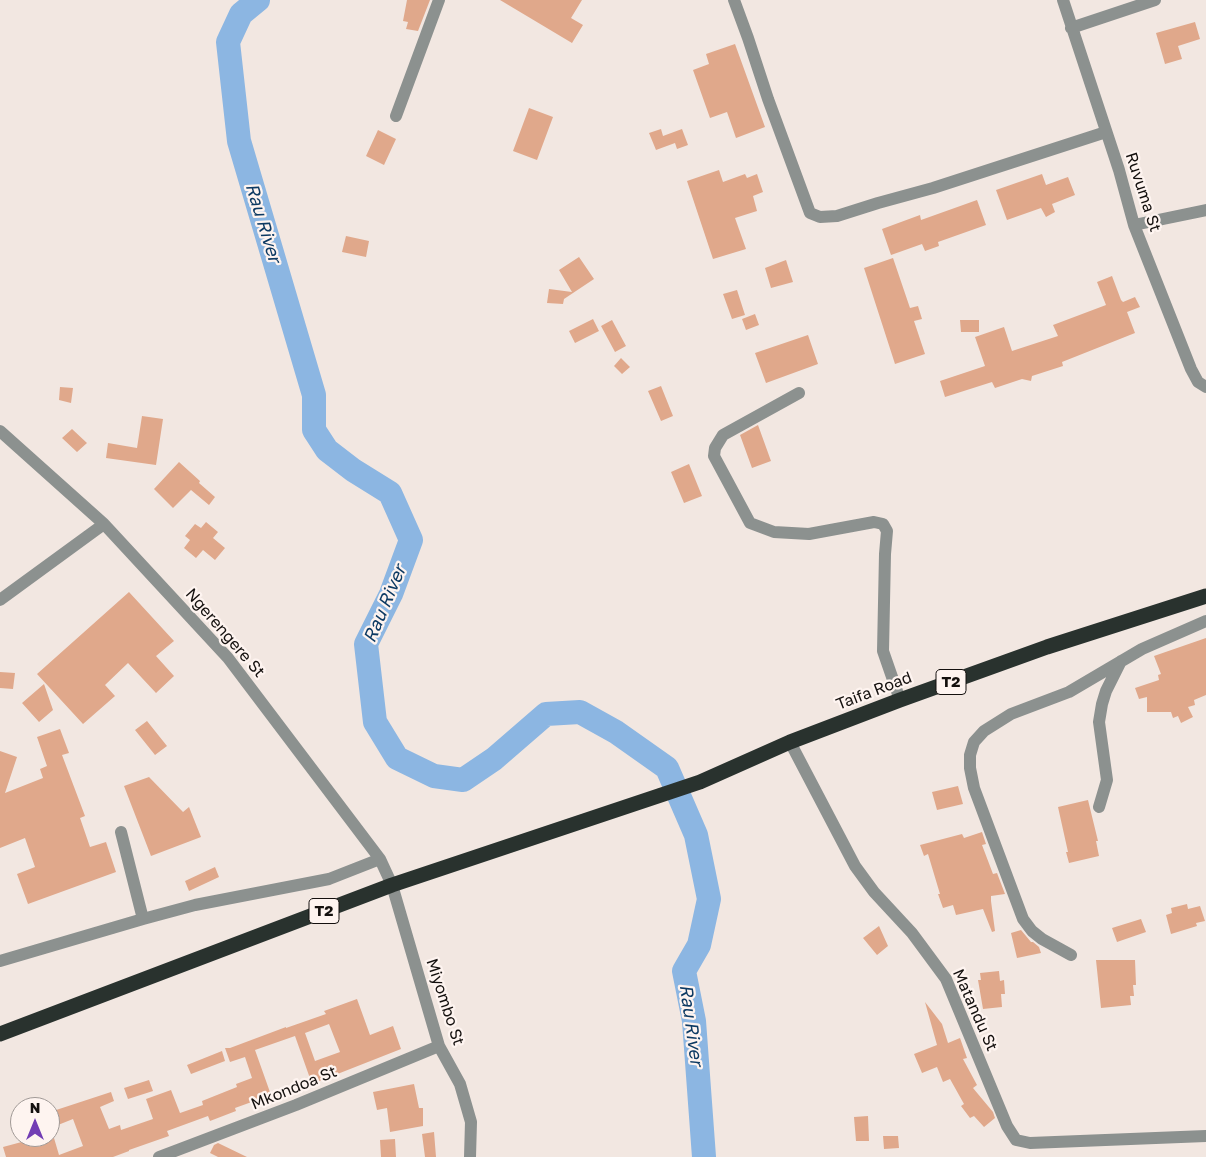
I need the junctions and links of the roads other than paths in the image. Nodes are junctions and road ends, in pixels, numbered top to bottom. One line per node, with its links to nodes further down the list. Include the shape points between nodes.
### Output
1 (439, 0): 6 (street)
2 (734, 0): 7 (street, via 810,213 836,216)
3 (1063, 0): 5 (street, Ruvuma St)
4 (1154, 0): 5 (street)
5 (1071, 28): 7 (street, Ruvuma St)
6 (396, 116)
7 (1106, 132): 9 (street, Ruvuma St)
8 (1206, 210): 9 (street)
9 (1134, 225): 10 (street, Ruvuma St, via 1191,369 1198,382)
10 (1206, 387)
11 (799, 393): 18 (street, via 722,435 714,456 750,523 774,532 809,534 874,522 883,524 887,531 883,651)
12 (0, 431): 13 (street, Ngerengere St)
13 (104, 524): 15 (street); 22 (street, Ngerengere St, via 228,658)
14 (1206, 596): 18 (highway, Taifa Road / T2, via 1047,647)
15 (0, 600)
16 (1206, 621): 17 (street)
17 (1121, 661): 20 (street, via 1102,704 1100,722 1107,780); 25 (street, via 1069,692 1011,714 984,731 974,742 970,754 974,788 1022,919 1042,939)
18 (900, 700): 19 (highway, Taifa Road / T2)
19 (790, 742): 23 (highway, Taifa Road / T2, via 700,782); 29 (street, Matandu St, via 855,866 946,979 1016,1140 1030,1143)
20 (1099, 807)
21 (121, 832): 24 (street)
22 (380, 860): 23 (street, Ngerengere St); 24 (street, via 329,879)
23 (392, 885): 27 (highway, T2); 28 (street, Miyombo St)
24 (143, 918): 26 (street)
25 (1071, 955)
26 (0, 961)
27 (0, 1034)
28 (439, 1046): 30 (street, Mkondoa St); 31 (street, Miyombo St, via 460,1084 471,1122)
29 (1206, 1136)
30 (159, 1157)
31 (470, 1157)

